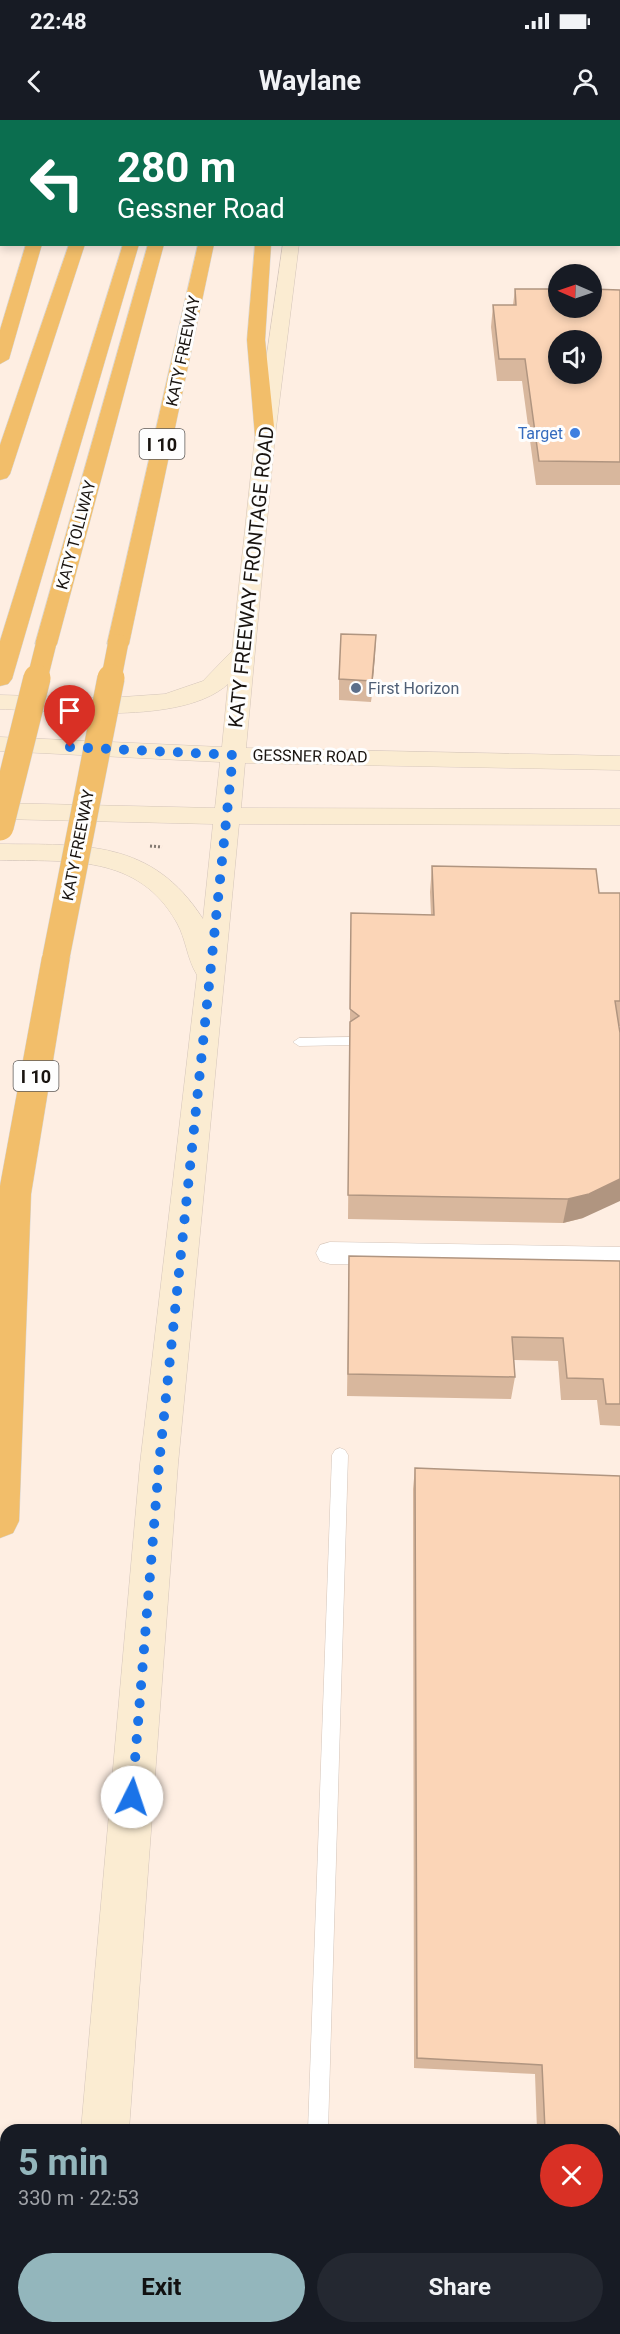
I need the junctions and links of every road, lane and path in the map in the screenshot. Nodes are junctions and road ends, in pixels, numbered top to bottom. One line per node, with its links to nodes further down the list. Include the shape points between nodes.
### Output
1 (33, 246): 8 (highway)
2 (76, 246): 10 (highway)
3 (130, 246): 12 (highway, KATY TOLLWAY)
4 (155, 246): 20 (highway, KATY TOLLWAY, bridge)
5 (206, 246): 25 (highway, KATY FREEWAY / I 10, bridge, via 118,644 56,957)
6 (263, 246): 9 (highway, via 256,340)
7 (291, 246): 9 (main road, KATY FREEWAY FRONTAGE ROAD)
8 (0, 359)
9 (264, 436): 11 (main road, KATY FREEWAY FRONTAGE ROAD)
10 (0, 474)
11 (243, 652): 13 (main road, via 213,685 165,701 138,705); 15 (main road, KATY FREEWAY FRONTAGE ROAD)
12 (0, 679)
13 (0, 702)
14 (0, 744): 15 (main road, GESSNER ROAD)
15 (233, 755): 16 (main road, GESSNER ROAD); 18 (main road, KATY FREEWAY FRONTAGE ROAD)
16 (620, 763)
17 (0, 811): 18 (main road)
18 (227, 816): 19 (main road); 22 (main road, KATY FREEWAY FRONTAGE ROAD)
19 (620, 817)
20 (0, 827)
21 (0, 852): 22 (main road, via 101,856 127,864 163,888 182,909 195,932)
22 (211, 981): 31 (main road, KATY FREEWAY FRONTAGE ROAD, via 159,1464)
23 (350, 1041): 24 (lane)
24 (299, 1042)
25 (15, 1194): 28 (highway, KATY FREEWAY / I 10); 30 (highway)
26 (330, 1252): 27 (street)
27 (620, 1258)
28 (0, 1271)
29 (340, 1455): 32 (lane)
30 (0, 1521)
31 (105, 2124)
32 (318, 2124)

